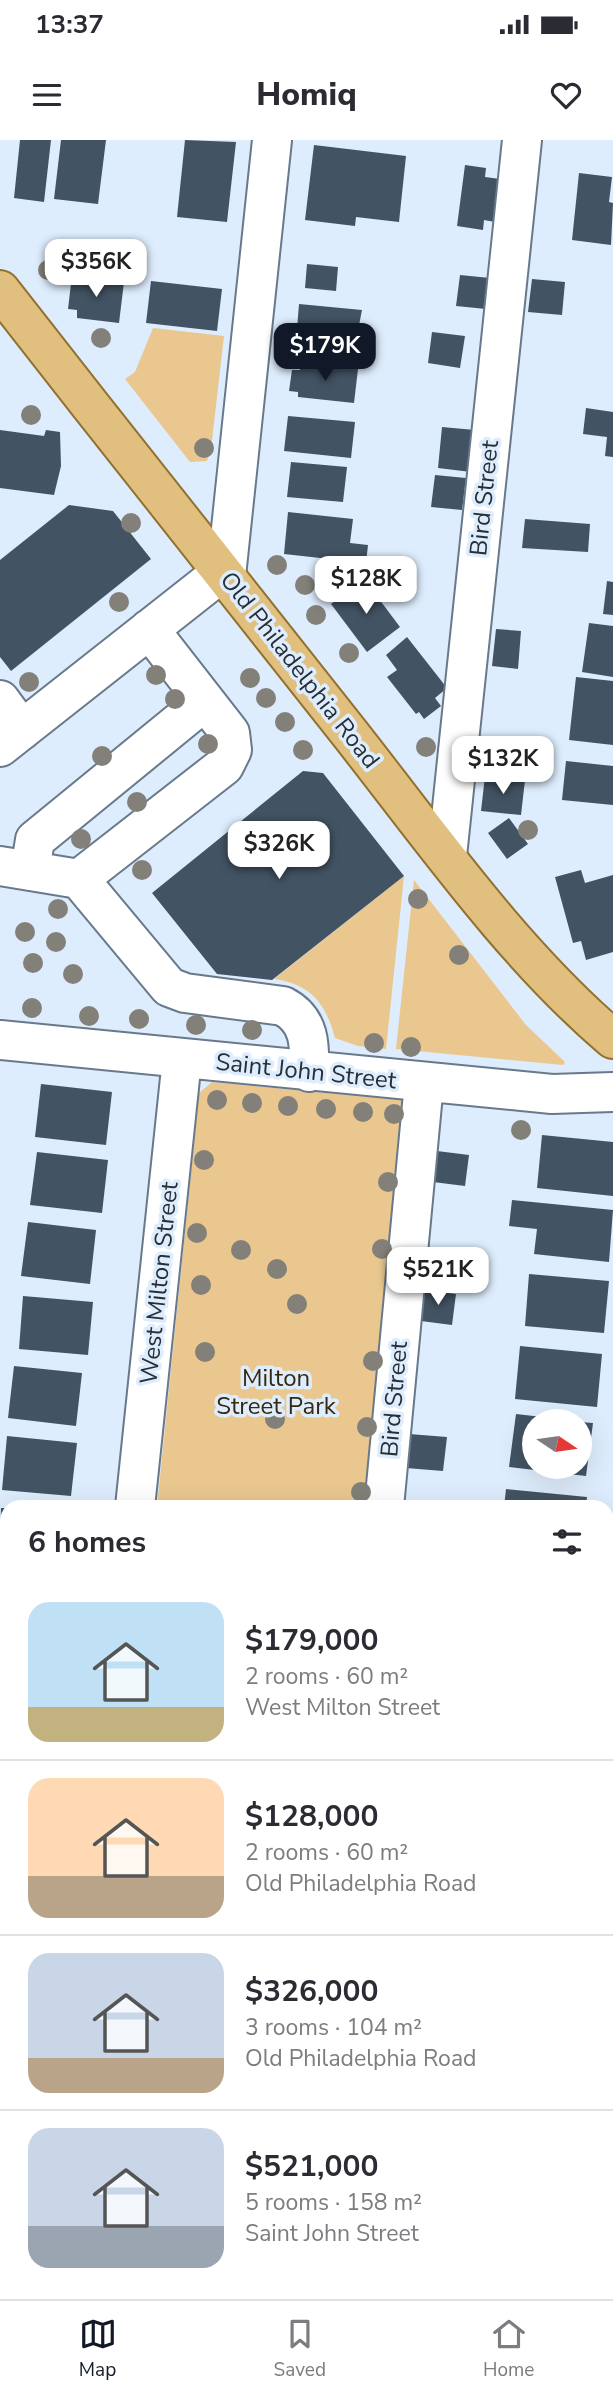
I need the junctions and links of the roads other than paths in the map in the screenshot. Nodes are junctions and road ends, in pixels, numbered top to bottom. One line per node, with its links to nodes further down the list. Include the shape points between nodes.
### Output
1 (272, 140): 4 (street)
2 (522, 140): 8 (street, Bird Street)
3 (0, 290): 4 (main road, Old Philadelphia Road)
4 (224, 574): 5 (street); 8 (main road, Old Philadelphia Road)
5 (149, 629): 6 (street); 7 (street)
6 (205, 701): 9 (street, via 35,840); 10 (street, via 233,741 224,766)
7 (7, 726)
8 (447, 856): 12 (main road, Old Philadelphia Road, via 536,963)
9 (15, 869): 10 (street)
10 (79, 878): 14 (street, via 163,981 176,990 293,1011 309,1037)
11 (0, 1040): 13 (street, Saint John Street)
12 (613, 1040)
13 (182, 1059): 14 (street, Saint John Street); 17 (street, West Milton Street)
14 (309, 1072): 15 (street, Saint John Street)
15 (424, 1083): 16 (street, Saint John Street, via 552,1094); 18 (street, Bird Street)
16 (613, 1092)
17 (136, 1500)
18 (385, 1500)

